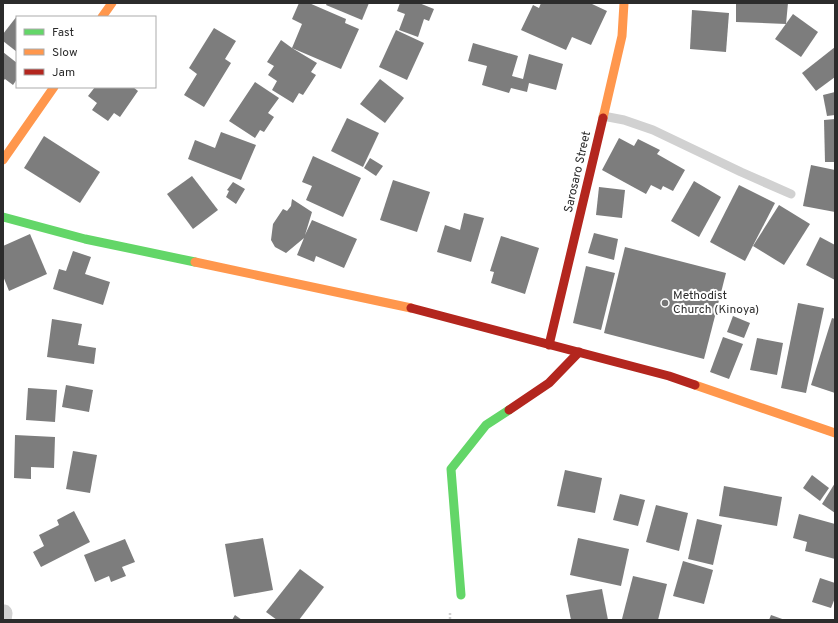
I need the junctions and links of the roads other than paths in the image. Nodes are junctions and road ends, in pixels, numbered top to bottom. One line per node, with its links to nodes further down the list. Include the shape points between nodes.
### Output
1 (112, 3): 3 (street)
2 (624, 3): 5 (street, Sarosaro Street, via 622,36)
3 (103, 16)
4 (53, 88): 6 (street)
5 (603, 116): 7 (lane, via 653,130); 9 (street, Sarosaro Street)
6 (3, 160)
7 (791, 194)
8 (3, 217): 9 (street, via 85,239 402,306)
9 (549, 345): 10 (street)
10 (579, 352): 11 (street, via 669,376); 12 (street, via 549,383 486,425 451,470)
11 (835, 432)
12 (461, 595)

